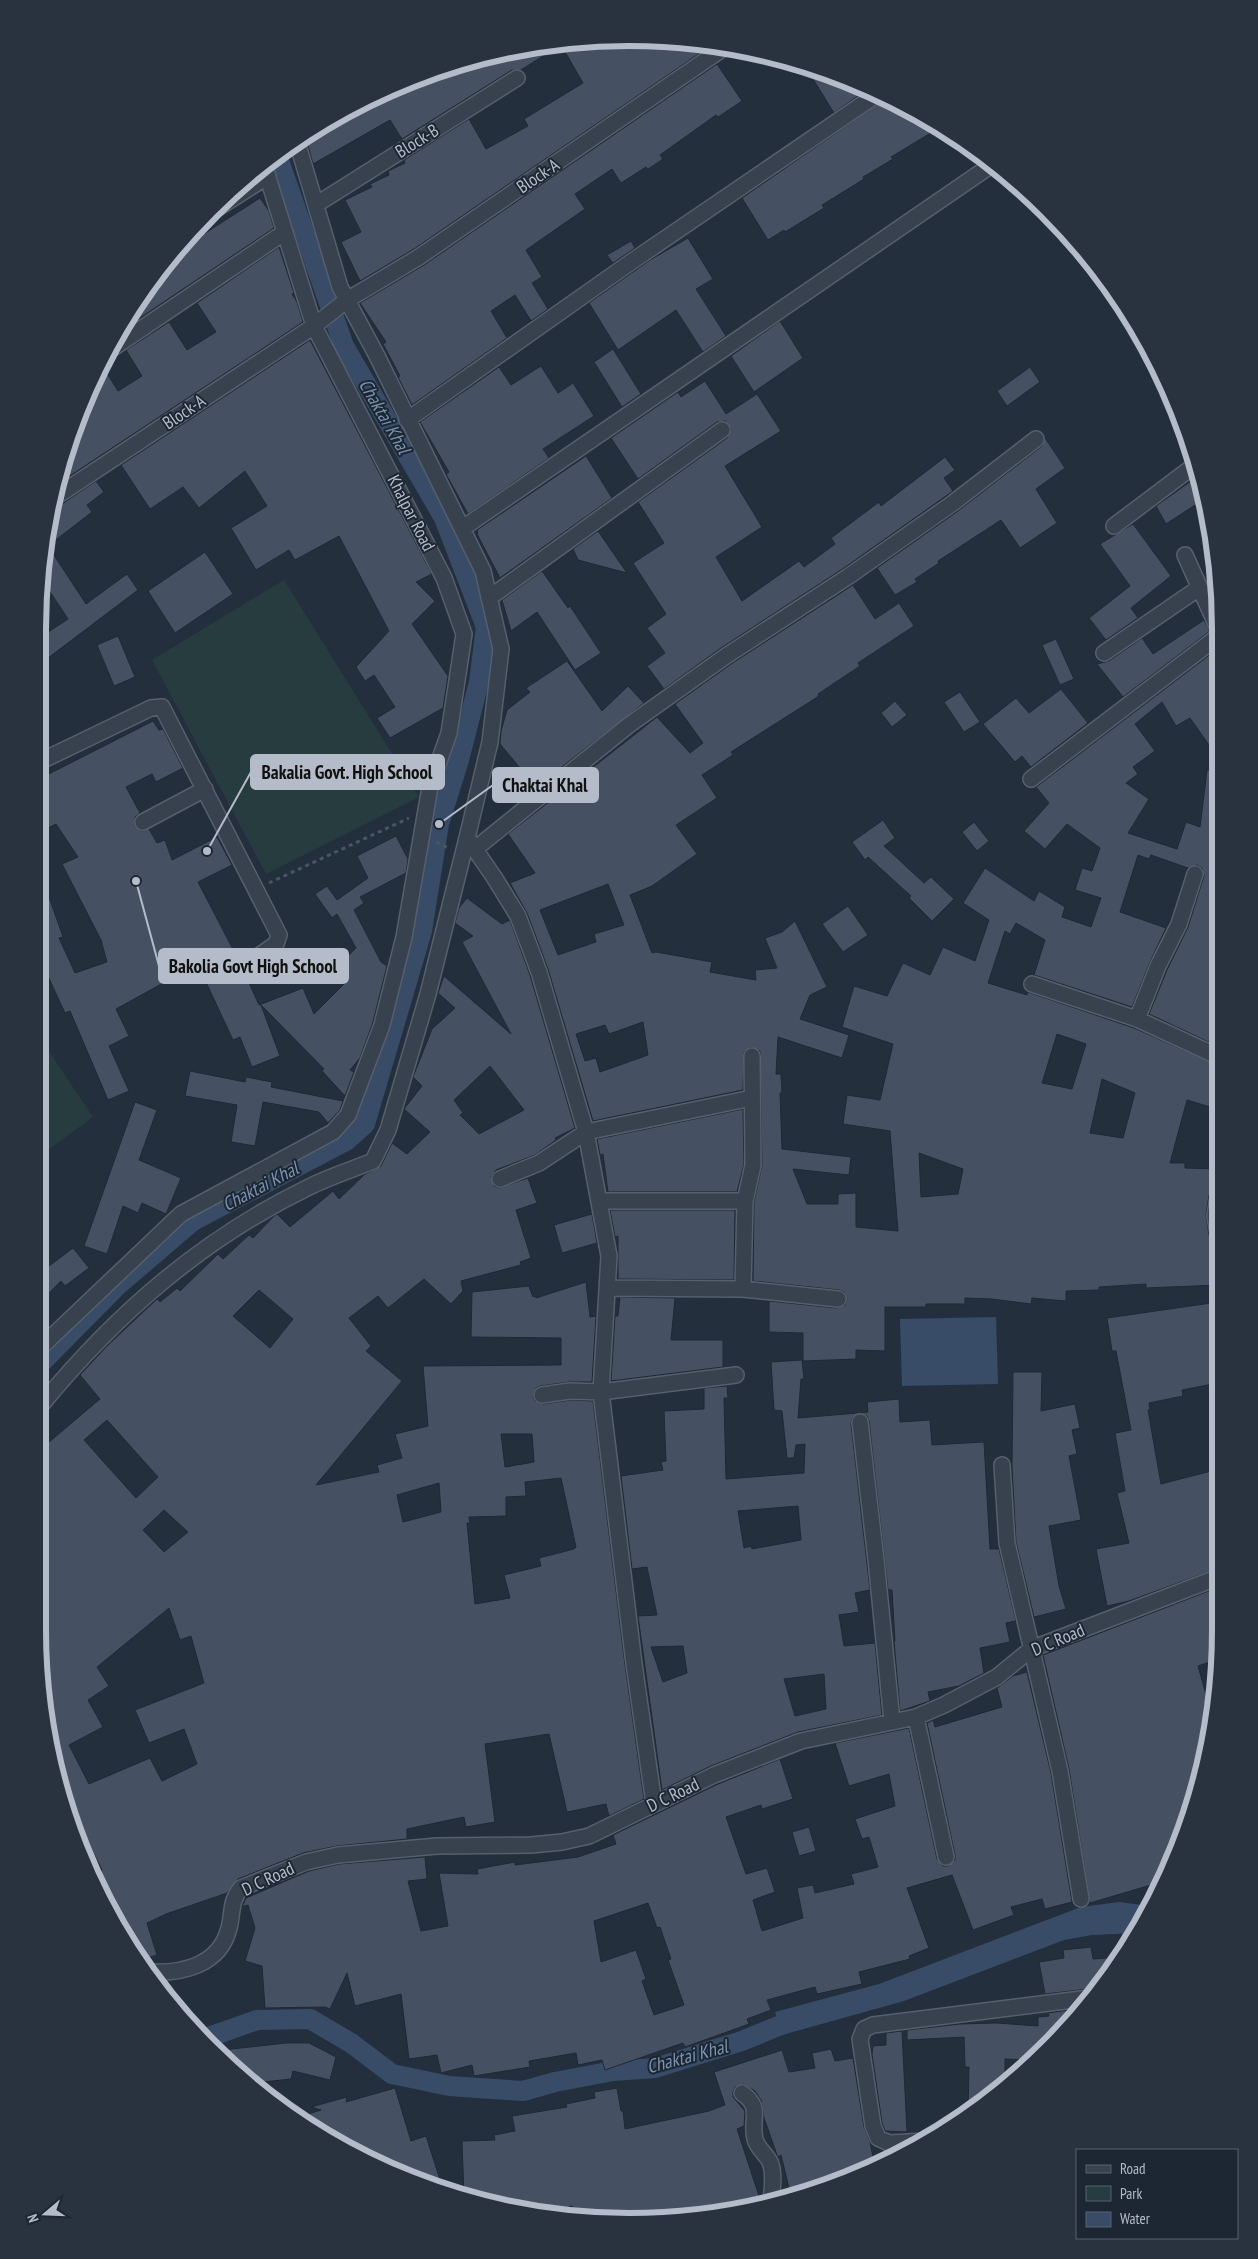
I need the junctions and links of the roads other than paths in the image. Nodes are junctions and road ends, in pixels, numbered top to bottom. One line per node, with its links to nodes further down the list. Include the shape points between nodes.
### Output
1 (717, 53): 9 (street, Block-A, via 420,256)
2 (517, 78): 7 (street, Block-B)
3 (869, 98): 12 (street)
4 (299, 148): 7 (street)
5 (986, 169): 18 (street)
6 (267, 173): 8 (street, Khalpar Road)
7 (317, 204): 9 (street, via 340,287)
8 (285, 232): 10 (street, Khalpar Road); 11 (street)
9 (347, 300): 10 (street, Block-A); 12 (street)
10 (314, 326): 16 (street, Block-A); 44 (street, Khalpar Road, via 444,578 464,634 450,733 430,787 404,937 382,1025 348,1114 333,1132 181,1214)
11 (122, 342)
12 (407, 420): 18 (street)
13 (722, 430): 21 (street)
14 (1036, 439): 29 (street, via 954,503 629,725)
15 (1189, 469): 17 (street)
16 (63, 492)
17 (1114, 526)
18 (462, 528): 21 (street, via 483,571)
19 (1185, 555): 20 (street)
20 (1199, 588): 22 (street); 24 (street)
21 (489, 598): 29 (street, via 501,649 490,742)
22 (1212, 615)
23 (1212, 641): 26 (street)
24 (1104, 653)
25 (46, 759): 27 (street, via 158,706 162,707)
26 (1031, 780)
27 (205, 789): 28 (street); 31 (street, via 279,934 276,944)
28 (144, 822)
29 (468, 848): 37 (street, via 518,916 539,972); 48 (street, via 388,1130 373,1161 310,1186 243,1222 177,1270 128,1310)
30 (1195, 874): 33 (street, via 1179,924)
31 (243, 967)
32 (1032, 984): 33 (street)
33 (1137, 1020): 34 (street)
34 (1212, 1054)
35 (752, 1056): 36 (street)
36 (752, 1098): 37 (street); 40 (street, via 753,1165)
37 (586, 1132): 38 (street, via 539,1162); 39 (street)
38 (500, 1179)
39 (599, 1201): 40 (street); 41 (street, via 609,1256)
40 (745, 1201): 42 (street)
41 (607, 1288): 42 (street); 46 (street)
42 (743, 1289): 43 (street)
43 (838, 1299)
44 (46, 1342)
45 (736, 1375): 46 (street)
46 (601, 1392): 47 (street, via 570,1391); 55 (street)
47 (542, 1395)
48 (46, 1399)
49 (860, 1422): 54 (street)
50 (1002, 1465): 52 (street, via 1007,1543)
51 (1212, 1580): 52 (street, D C Road)
52 (1031, 1649): 53 (street, D C Road, via 989,1682); 57 (street, via 1060,1771)
53 (916, 1717): 54 (street, D C Road); 56 (street)
54 (892, 1722): 55 (street, D C Road, via 801,1741 714,1775)
55 (654, 1804): 58 (street, D C Road, via 589,1836 562,1842 437,1846 338,1855 306,1862 241,1888 235,1894 230,1927 222,1947 214,1956 198,1966)
56 (946, 1857)
57 (1081, 1899)
58 (157, 1972)
59 (1079, 1999): 61 (street, via 873,2025 864,2029 860,2039 872,2126 878,2138 889,2143)
60 (742, 2093): 62 (street, via 754,2106 755,2138 770,2162 772,2172)
61 (907, 2142)
62 (771, 2195)

